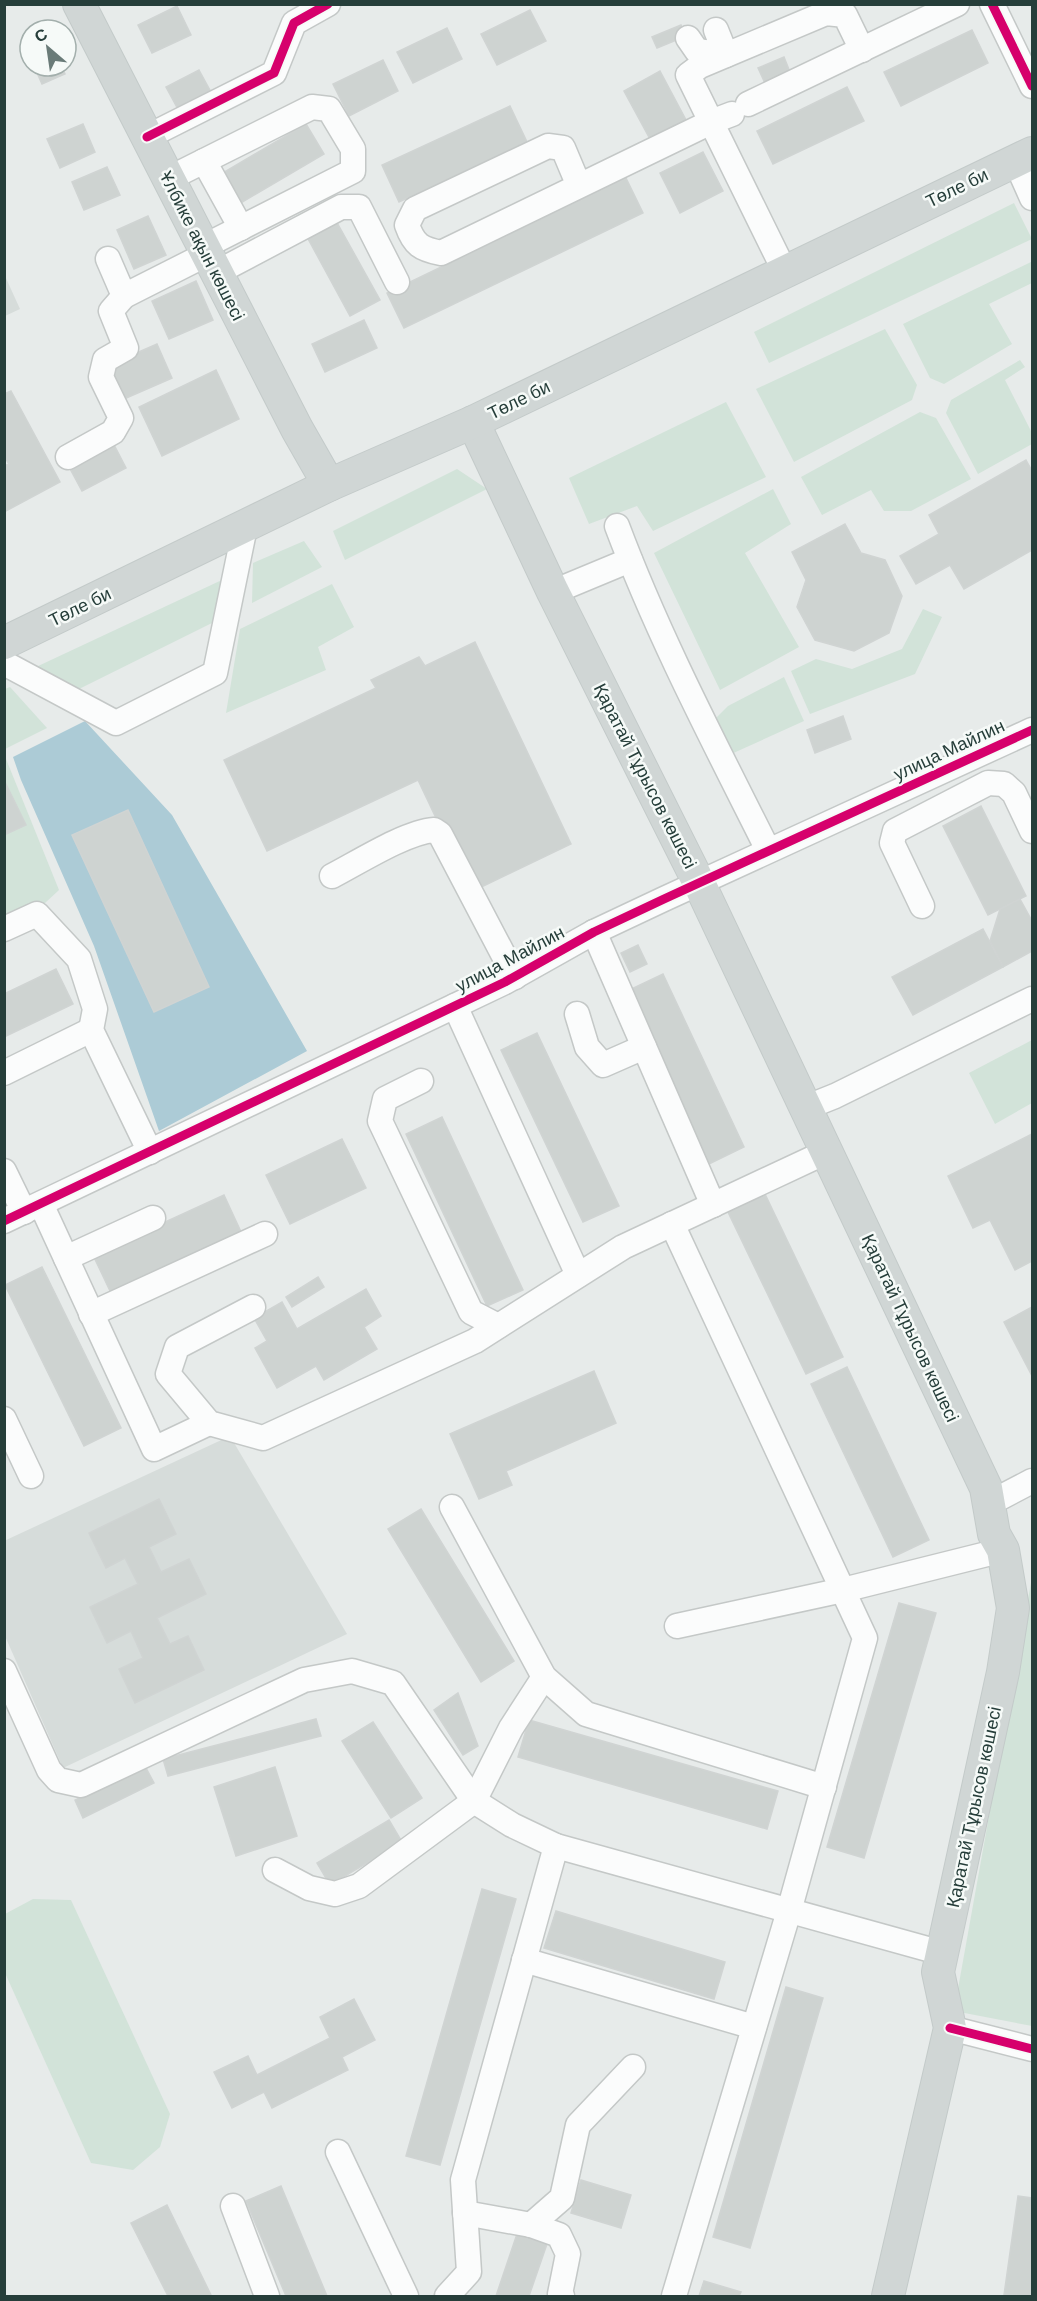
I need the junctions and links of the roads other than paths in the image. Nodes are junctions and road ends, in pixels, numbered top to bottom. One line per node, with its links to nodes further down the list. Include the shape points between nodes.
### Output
1 (79, 4): 11 (main road, Ұлбике ақын көшесі)
2 (328, 4): 11 (street, via 294,23 274,72)
3 (957, 4): 7 (street)
4 (992, 4): 9 (street)
5 (716, 30): 8 (street)
6 (688, 38): 8 (street, via 697,51)
7 (862, 50): 8 (street, via 845,15 826,13); 10 (street)
8 (726, 55): 10 (street, via 688,75)
9 (1032, 86)
10 (730, 114): 15 (street); 21 (street)
11 (147, 137): 14 (main road, Ұлбике ақын көшесі)
12 (1024, 156): 16 (street); 21 (main road, Төле би)
13 (204, 161): 14 (street); 17 (street); 17 (street, via 312,107 329,109 353,149 353,171)
14 (168, 179): 19 (main road, Ұлбике ақын көшесі)
15 (579, 186): 15 (street, via 441,253 424,250 412,238 407,225 415,209 548,146 563,148)
16 (1032, 198)
17 (249, 223): 18 (street); 19 (street)
18 (274, 243): 19 (street); 22 (street, via 340,207 359,207)
19 (209, 258): 23 (street); 26 (main road, Ұлбике ақын көшесі)
20 (108, 259): 23 (street)
21 (785, 272): 24 (main road, Төле би)
22 (398, 282)
23 (124, 296): 25 (street, via 111,311 126,348 105,360 101,376 121,418 113,432)
24 (473, 422): 26 (main road, Төле би); 30 (main road, Қаратай Тұрысов көшесі)
25 (68, 457)
26 (329, 485): 28 (main road, Төле би)
27 (617, 526): 29 (street)
28 (245, 528): 31 (main road, Төле би); 32 (street, via 215,673 116,723)
29 (630, 560): 30 (street); 35 (street, via 699,713)
30 (553, 592): 37 (main road, Қаратай Тұрысов көшесі)
31 (4, 643)
32 (4, 663)
33 (1032, 730): 35 (street, улица Майлин)
34 (1032, 831): 38 (street, via 1014,793 1004,784 988,783 895,831 892,843)
35 (768, 850): 37 (street, улица Майлин)
36 (332, 876): 41 (street, via 407,838 434,830 440,834)
37 (699, 883): 40 (street, улица Майлин); 49 (main road, Қаратай Тұрысов көшесі)
38 (922, 906)
39 (4, 929): 45 (street, via 37,914 79,959 95,1009)
40 (594, 932): 41 (street, улица Майлин); 46 (street)
41 (515, 976): 43 (street, улица Майлин)
42 (1032, 999): 49 (street)
43 (455, 1006): 50 (street, улица Майлин); 59 (street)
44 (577, 1014): 46 (street, via 587,1047 603,1065)
45 (91, 1030): 47 (street); 50 (street)
46 (644, 1047): 53 (street)
47 (4, 1073)
48 (421, 1080): 62 (street, via 385,1099 380,1120 471,1312)
49 (805, 1108): 51 (main road, Қаратай Тұрысов көшесі)
50 (150, 1152): 54 (street, улица Майлин)
51 (826, 1152): 53 (street); 67 (main road, Қаратай Тұрысов көшесі)
52 (4, 1171): 54 (street)
53 (713, 1205): 56 (street)
54 (23, 1212): 58 (street)
55 (153, 1218): 58 (street)
56 (672, 1224): 59 (street, via 623,1247); 70 (street)
57 (265, 1234): 61 (street)
58 (66, 1258): 61 (street)
59 (578, 1275): 62 (street)
60 (253, 1307): 64 (street, via 177,1347 168,1374)
61 (92, 1314): 64 (street, via 154,1449)
62 (498, 1326): 64 (street, via 475,1341 263,1438)
63 (4, 1419): 65 (street)
64 (209, 1423)
65 (31, 1476)
66 (1032, 1481): 67 (street)
67 (990, 1503): 69 (main road, Қаратай Тұрысов көшесі, via 994,1534)
68 (452, 1507): 73 (street)
69 (1003, 1550): 70 (street); 79 (main road, Қаратай Тұрысов көшесі, via 1013,1608 1007,1651)
70 (843, 1590): 71 (street); 74 (street, via 865,1638)
71 (677, 1626)
72 (4, 1671): 75 (street, via 49,1770 58,1780 81,1785 304,1680 352,1671 393,1683)
73 (544, 1677): 74 (street, via 586,1713); 75 (street, via 511,1728)
74 (824, 1787): 78 (street)
75 (474, 1801): 76 (street); 77 (street, via 359,1886 335,1894 309,1888)
76 (556, 1846): 78 (street); 80 (street)
77 (275, 1870)
78 (789, 1911): 79 (street); 81 (street)
79 (942, 1953): 82 (main road, Қаратай Тұрысов көшесі, via 938,1972)
80 (524, 1960): 81 (street); 87 (street, via 463,2180)
81 (754, 2027): 93 (street)
82 (950, 2028): 83 (street); 94 (main road, Қаратай Тұрысов көшесі)
83 (1032, 2049)
84 (633, 2067): 88 (street, via 578,2126 562,2198)
85 (338, 2152): 90 (street)
86 (233, 2206): 89 (street)
87 (465, 2212): 88 (street); 91 (street, via 469,2272)
88 (531, 2225): 92 (street, via 559,2235 568,2254)
89 (267, 2296)
90 (406, 2296)
91 (447, 2296)
92 (561, 2296)
93 (674, 2296)
94 (888, 2296)

